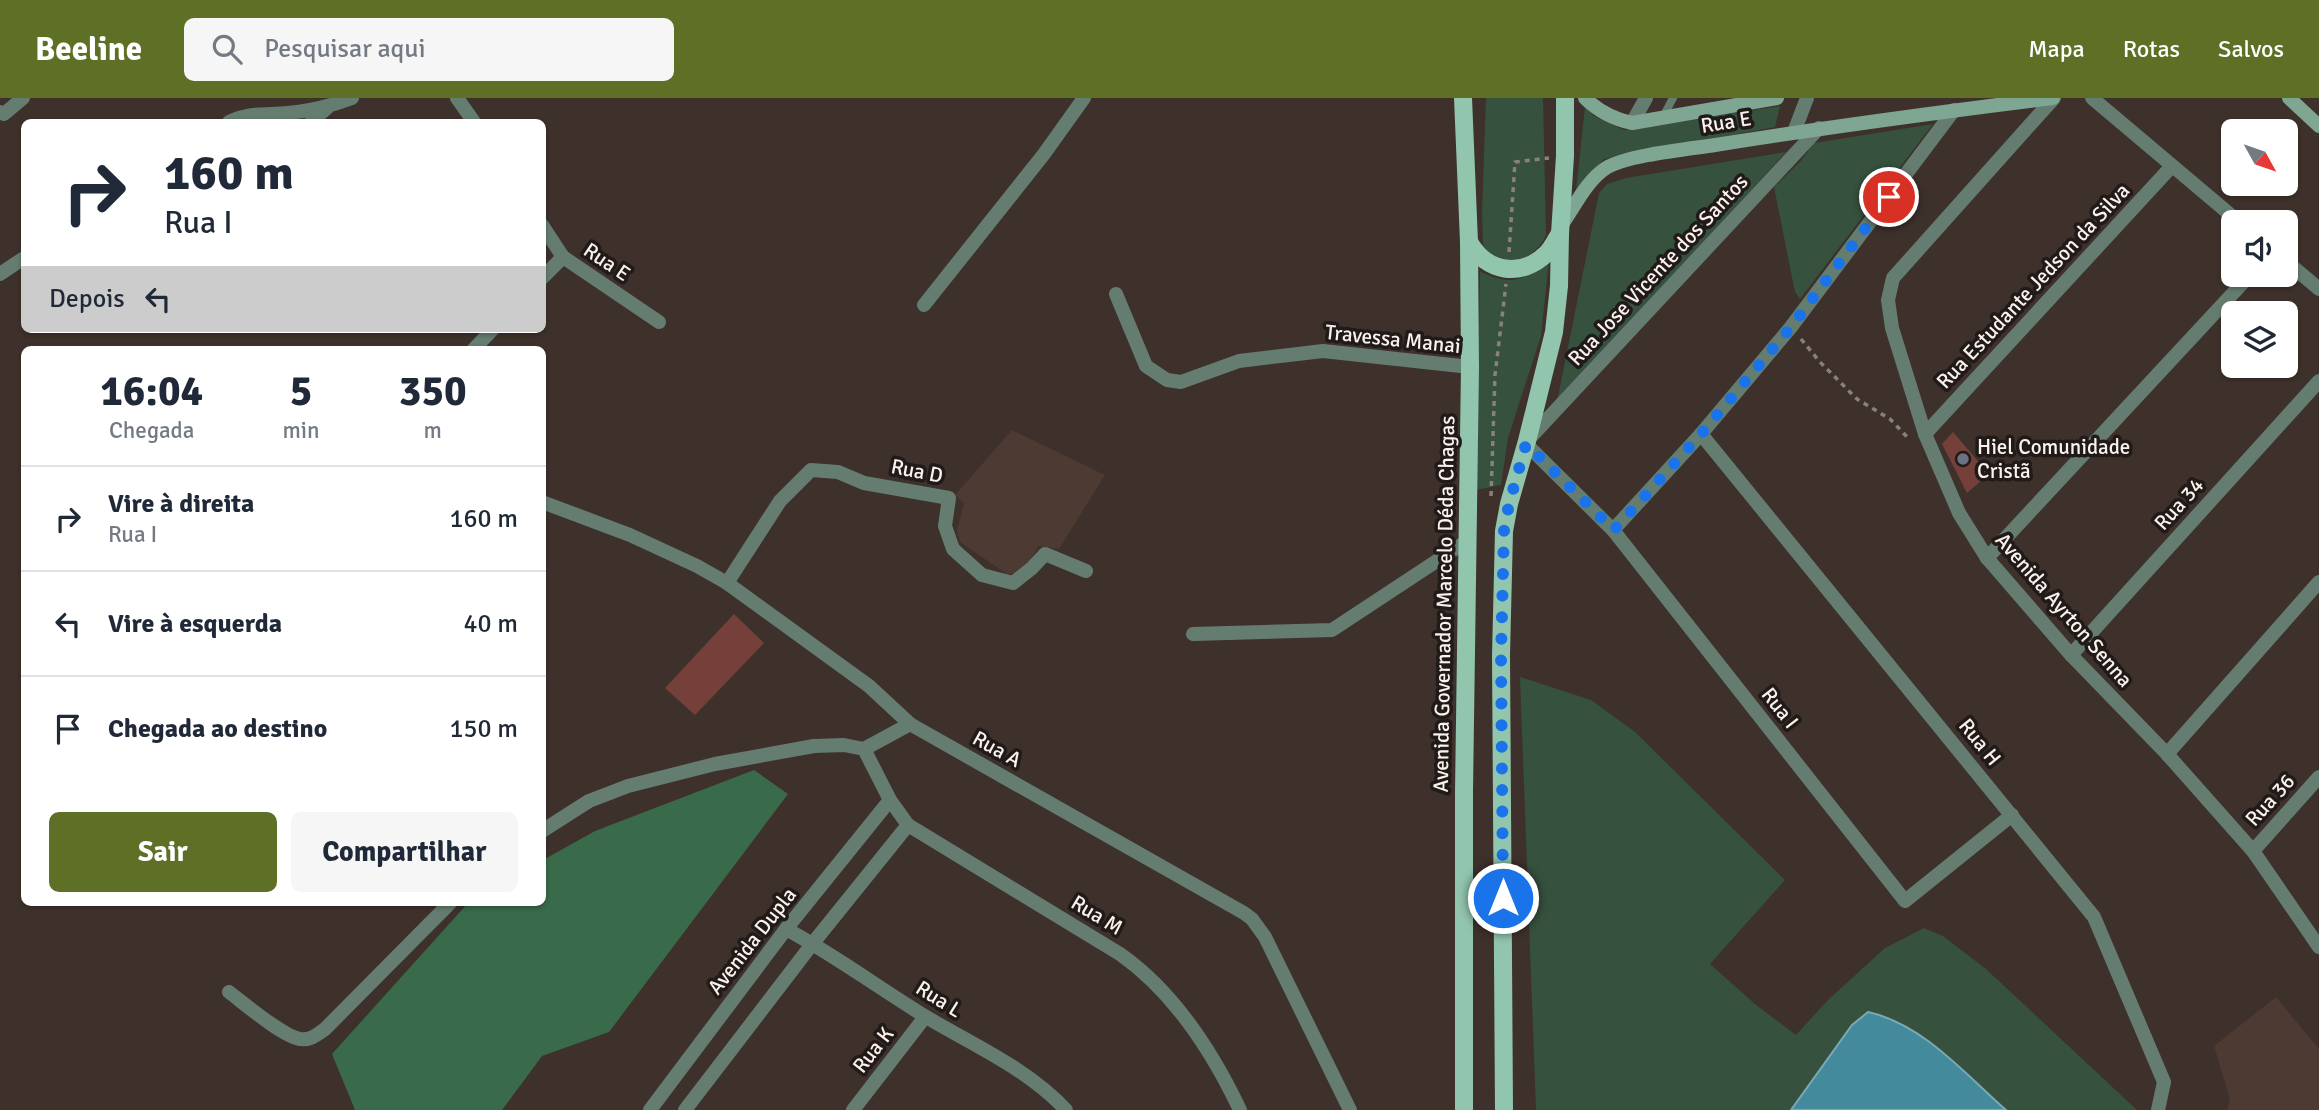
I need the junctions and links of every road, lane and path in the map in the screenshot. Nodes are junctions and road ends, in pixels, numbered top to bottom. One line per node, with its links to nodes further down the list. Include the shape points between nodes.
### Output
1 (23, 98): 18 (street)
2 (279, 98): 19 (street)
3 (352, 98): 16 (street)
4 (457, 98): 23 (street)
5 (1084, 98): 41 (street)
6 (1463, 98): 32 (main road, Avenida Governador Marcelo Déda Chagas)
7 (1565, 98): 31 (main road)
8 (1585, 98): 24 (street, Rua E, via 1612,119)
9 (1646, 98): 24 (street)
10 (1673, 98): 20 (lane)
11 (1777, 98): 20 (street, Rua E)
12 (1807, 98): 27 (street)
13 (2054, 98): 17 (street, Rua E); 49 (street, Avenida Ayrton Senna, via 1893,278 1888,300 1892,328)
14 (2092, 98): 28 (street)
15 (2289, 98): 25 (street)
16 (329, 106): 19 (street); 22 (street)
17 (1954, 110): 26 (street, Rua E); 43 (street)
18 (1, 113)
19 (286, 113): 21 (street, via 247,114)
20 (1662, 118): 24 (street, Rua E)
21 (236, 119)
22 (314, 119)
23 (472, 119)
24 (1632, 123)
25 (2319, 125)
26 (1819, 128): 27 (street, Rua E); 50 (street, Rua Jose Vicente dos Santos)
27 (1794, 132): 31 (street, Rua E, via 1652,155 1608,167 1590,182)
28 (2172, 166): 29 (street); 49 (street, Rua Estudante Jedson da Silva)
29 (2225, 210)
30 (546, 231): 33 (street, Rua E)
31 (1560, 231): 32 (main road, via 1547,253 1525,268 1507,270 1487,263); 50 (main road, via 1554,332)
32 (1469, 242): 46 (main road, Avenida Governador Marcelo Déda Chagas)
33 (563, 257): 37 (street); 42 (street, Rua E)
34 (21, 260): 36 (street)
35 (2298, 271): 39 (street)
36 (0, 274)
37 (546, 274)
38 (2239, 287): 55 (street)
39 (2319, 289)
40 (1116, 294): 46 (street, Travessa Manai, via 1146,366 1167,380 1181,382 1239,361 1323,351)
41 (925, 304)
42 (659, 322)
43 (1791, 327): 48 (street); 51 (path, via 1857,399 1890,419)
44 (489, 333): 45 (street)
45 (476, 346)
46 (1470, 367): 54 (main road, Avenida Governador Marcelo Déda Chagas)
47 (2319, 381): 60 (street, Rua 34)
48 (1701, 434): 53 (street); 66 (street, Rua H)
49 (1925, 434): 51 (street, Avenida Ayrton Senna)
50 (1527, 443): 53 (street, Rua I); 83 (main road, via 1504,531)
51 (1936, 460): 55 (street, Avenida Ayrton Senna, via 1959,513)
52 (546, 504): 58 (street, Rua A, via 630,535)
53 (1614, 530): 66 (street, Rua I, via 1905,901)
54 (1467, 541): 59 (street, via 1332,630); 82 (main road, Avenida Governador Marcelo Déda Chagas)
55 (1987, 558): 60 (street, Avenida Ayrton Senna)
56 (1086, 571): 58 (street, Rua D, via 1045,554 1013,583 982,575 953,549 945,526 949,498 811,470 780,501)
57 (2319, 582): 63 (street)
58 (727, 583): 61 (street, Rua A, via 869,686)
59 (1194, 634)
60 (2071, 655): 63 (street, Avenida Ayrton Senna)
61 (910, 724): 62 (street); 81 (street, Rua A, via 1252,919)
62 (864, 749): 65 (street, Rua M); 68 (street, via 814,746 715,764 628,786 589,801)
63 (2167, 754): 69 (street, Avenida Ayrton Senna)
64 (2319, 777): 69 (street, Rua 36)
65 (890, 800): 67 (street, Rua M); 71 (street, Avenida Dupla)
66 (2012, 815): 84 (street, Rua H, via 2097,923 2164,1082)
67 (908, 825): 72 (street); 80 (street, Rua M, via 1139,967 1191,1025)
68 (546, 828)
69 (2253, 850): 73 (street, Avenida Ayrton Senna)
70 (447, 906): 74 (street, via 309,1039 288,1035)
71 (786, 929): 72 (street, Rua L); 76 (street, Avenida Dupla)
72 (813, 943): 75 (street, Rua L); 77 (street)
73 (2319, 947)
74 (229, 992)
75 (925, 1017): 78 (street, Rua K); 79 (street, Rua L, via 1027,1076)
76 (650, 1110)
77 (685, 1110)
78 (853, 1110)
79 (1066, 1110)
80 (1240, 1110)
81 (1350, 1110)
82 (1464, 1110)
83 (1504, 1110)
84 (2158, 1110)

